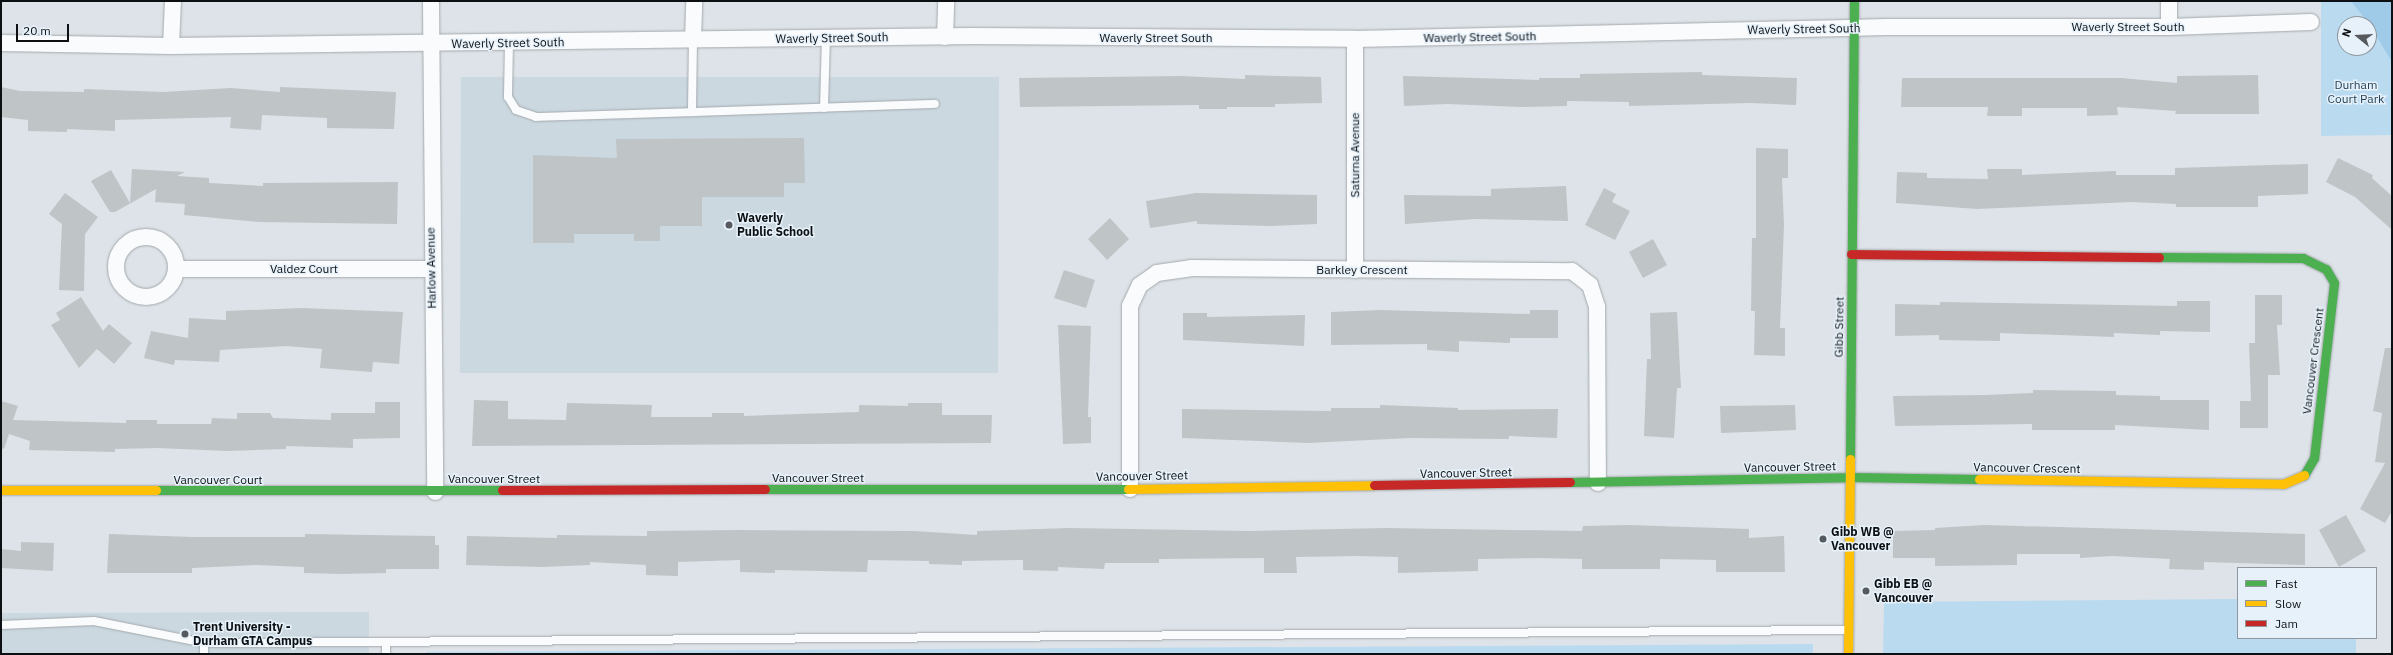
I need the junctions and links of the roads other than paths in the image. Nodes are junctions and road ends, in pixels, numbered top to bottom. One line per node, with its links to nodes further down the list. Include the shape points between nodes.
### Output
1 (173, 1): 17 (street)
2 (431, 1): 16 (street, Harlow Avenue)
3 (694, 1): 12 (street)
4 (946, 1): 10 (street)
5 (1854, 1): 9 (street, Gibb Street)
6 (2169, 1): 8 (street)
7 (2311, 22): 8 (street, Waverly Street South)
8 (2169, 27): 9 (street, Waverly Street South)
9 (1853, 28): 13 (street, Waverly Street South); 21 (street, Gibb Street)
10 (945, 37): 11 (street, Waverly Street South); 13 (street, Waverly Street South)
11 (826, 38): 12 (street, Waverly Street South); 19 (lane)
12 (693, 39): 14 (street, Waverly Street South); 20 (lane)
13 (1355, 40): 24 (street, Saturna Avenue)
14 (509, 43): 16 (street, Waverly Street South); 20 (lane, via 508,97 516,110 536,118)
15 (1, 44): 17 (street, Waverly Street South)
16 (430, 44): 17 (street, Waverly Street South); 23 (street, Harlow Avenue)
17 (171, 46)
18 (935, 104): 19 (lane)
19 (824, 108): 20 (lane)
20 (692, 112)
21 (1851, 254): 25 (street, Gibb Street); 25 (street, Vancouver Crescent, via 2303,258 2326,269 2334,283 2314,458 2306,474 2296,481 2261,484)
22 (176, 269): 23 (street, Valdez Court)
23 (431, 269): 29 (street, Harlow Avenue)
24 (1355, 270): 26 (street, Barkley Crescent, via 1572,271 1590,285 1597,307); 27 (street, Barkley Crescent, via 1191,268 1157,273 1140,285 1130,306)
25 (1849, 477): 26 (street, Vancouver Street); 31 (street, Gibb Street)
26 (1598, 483): 27 (street, Vancouver Street)
27 (1130, 488): 29 (street, Vancouver Street)
28 (1, 490): 29 (street, Vancouver Court)
29 (435, 492)
30 (1, 625): 32 (lane, via 94,621)
31 (1848, 630): 33 (lane); 36 (street, Gibb Street)
32 (204, 643): 33 (lane); 34 (lane)
33 (386, 643): 35 (lane)
34 (204, 654)
35 (386, 654)
36 (1848, 654)

